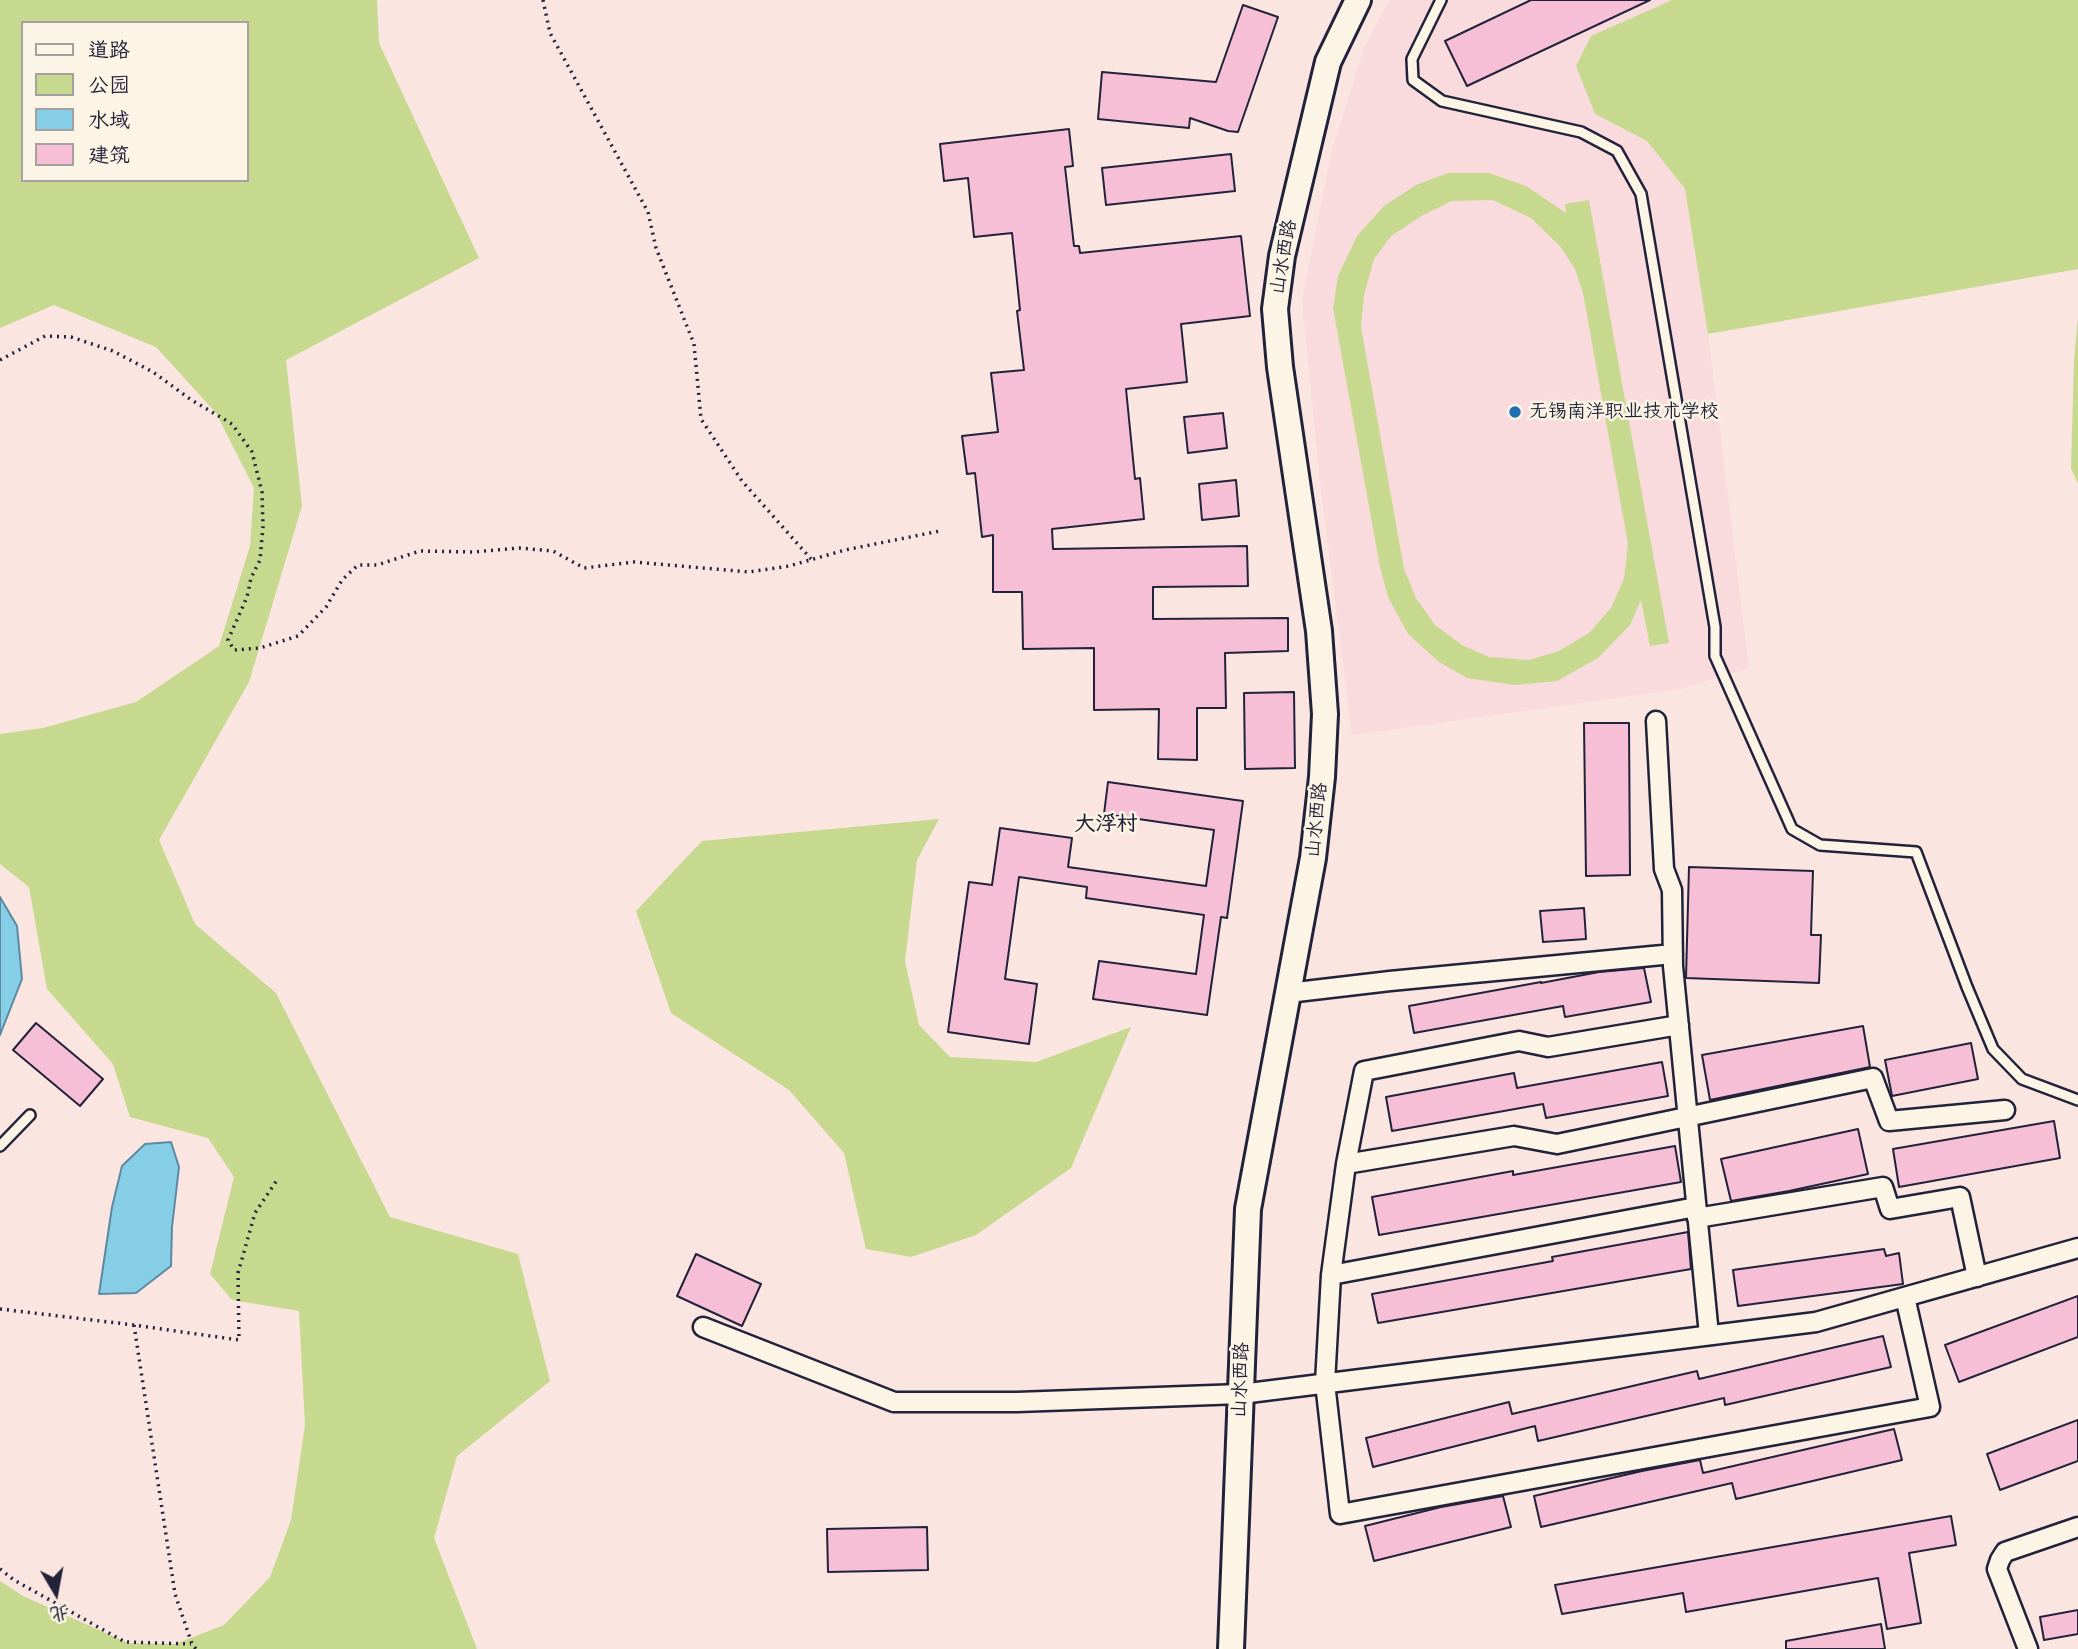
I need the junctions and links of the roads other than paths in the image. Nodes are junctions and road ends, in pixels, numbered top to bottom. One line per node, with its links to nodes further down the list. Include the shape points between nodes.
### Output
1 (1358, 0): 5 (street, 山水西路, via 1328,62 1282,256 1275,309 1319,631 1325,714 1313,858)
2 (1441, 0): 7 (lane, via 1412,59 1413,80 1442,101 1581,132 1617,151 1641,194 1715,626 1715,656 1792,829 1820,845 1916,852 1993,1049 2022,1079)
3 (1656, 721): 4 (street, via 1664,869 1672,890)
4 (1672, 954): 5 (street); 6 (street)
5 (1288, 993): 21 (street, 山水西路, via 1248,1209)
6 (1679, 1026): 10 (street); 12 (street, via 1548,1047 1519,1041 1364,1071)
7 (2078, 1100)
8 (2005, 1110): 10 (street, via 1889,1121 1873,1079)
9 (30, 1115): 11 (lane)
10 (1688, 1118): 12 (street, via 1558,1144 1514,1136); 13 (street)
11 (0, 1146)
12 (1346, 1164): 15 (street)
13 (1697, 1212): 15 (street); 16 (street, via 1883,1186 1890,1209 1960,1197); 19 (street)
14 (2078, 1248): 16 (street)
15 (1331, 1275): 20 (street)
16 (1977, 1277): 17 (street)
17 (1905, 1297): 19 (street, via 1816,1322); 20 (street, via 1930,1407 1340,1514)
18 (703, 1327): 21 (street, via 894,1402)
19 (1709, 1335): 20 (street)
20 (1325, 1383): 21 (street)
21 (1241, 1394): 23 (street, 山水西路)
22 (2078, 1527): 24 (street, via 2005,1552 2000,1560 1997,1569)
23 (1231, 1649)
24 (2028, 1649)

